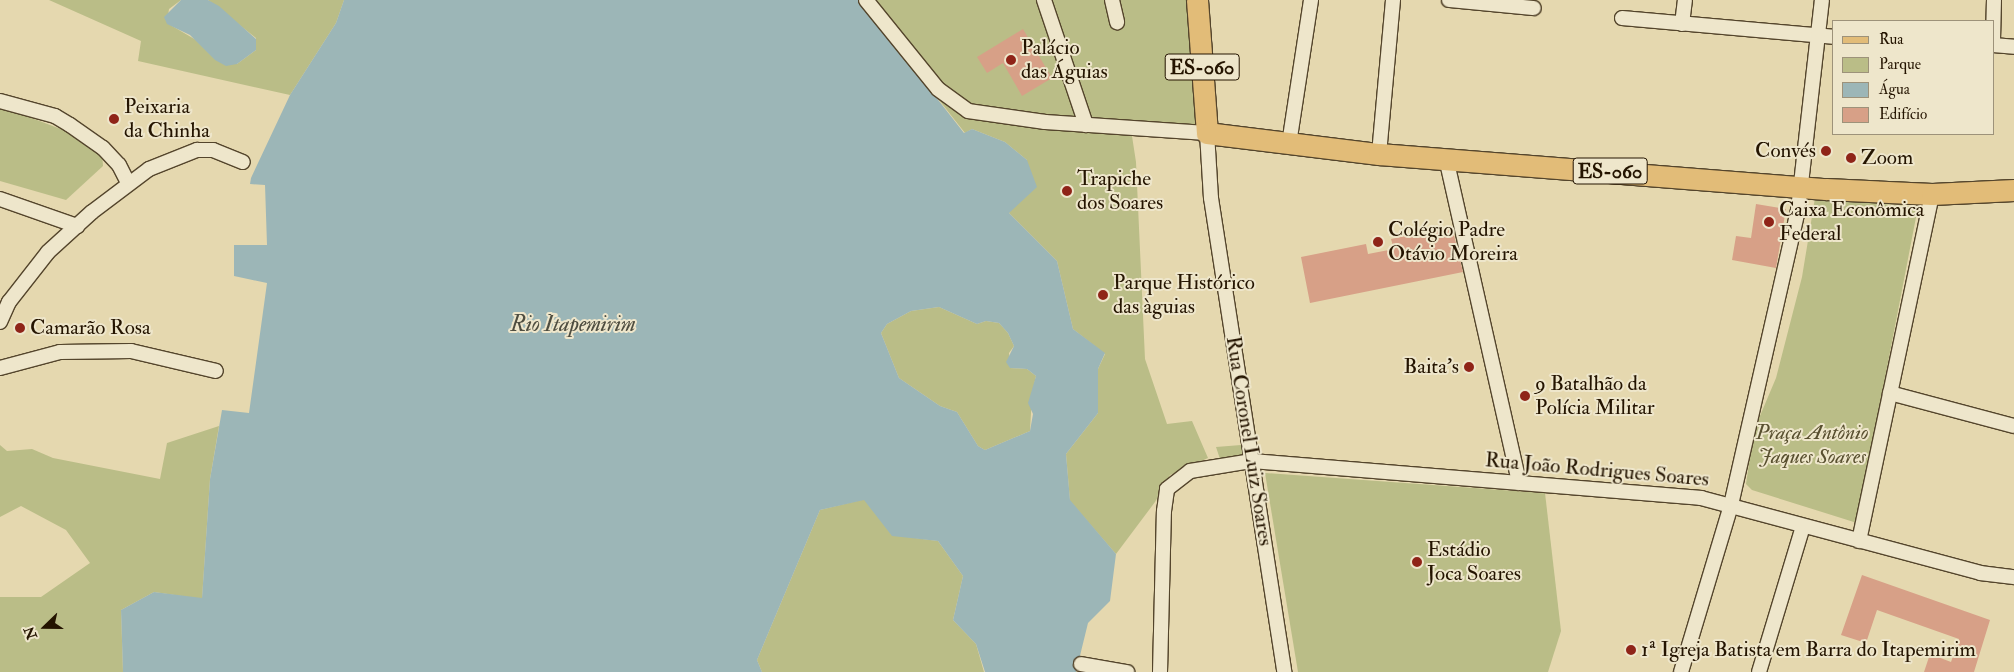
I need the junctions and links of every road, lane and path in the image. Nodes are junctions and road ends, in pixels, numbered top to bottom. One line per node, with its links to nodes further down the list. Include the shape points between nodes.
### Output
1 (866, 0): 21 (street, via 938,89 968,111)
2 (1044, 0): 21 (street)
3 (1112, 0): 14 (street)
4 (1198, 0): 22 (main road, Rua Coronel Luiz Soares / ES-060)
5 (1311, 0): 23 (street)
6 (1393, 0): 24 (street)
7 (1449, 0): 11 (street)
8 (1685, 0): 15 (street)
9 (1822, 0): 16 (street)
10 (1994, 0): 13 (street)
11 (1534, 8)
12 (1622, 18): 15 (street)
13 (1994, 20)
14 (1117, 22)
15 (1682, 24): 16 (street)
16 (1818, 37): 17 (street); 28 (street)
17 (1832, 37)
18 (1994, 45): 19 (street)
19 (2014, 47)
20 (0, 101): 27 (street, via 55,116 70,125 103,148 119,165)
21 (1086, 125): 22 (street)
22 (1207, 133): 23 (main road, ES-060); 38 (street, Rua Coronel Luiz Soares, via 1211,198)
23 (1289, 144): 24 (main road, ES-060)
24 (1379, 154): 25 (main road, ES-060)
25 (1446, 158): 28 (main road, ES-060); 39 (street)
26 (242, 162): 27 (street, via 212,150 197,150 149,169)
27 (128, 184): 32 (street)
28 (1802, 186): 30 (main road, ES-060); 40 (street)
29 (2014, 190): 30 (main road, ES-060)
30 (1932, 194): 36 (street)
31 (0, 199): 32 (street)
32 (77, 226): 33 (street, via 29,274 9,302)
33 (0, 322)
34 (0, 368): 35 (street, via 60,352 131,351)
35 (216, 372)
36 (1890, 393): 37 (street); 42 (street)
37 (2014, 426)
38 (1252, 461): 39 (street, Rua João Rodrigues Soares); 46 (street, Rua João Rodrigues Soares, via 1190,471 1172,484 1165,495); 47 (street, Rua Coronel Luiz Soares)
39 (1519, 483): 40 (street, Rua João Rodrigues Soares, via 1682,496)
40 (1731, 505): 41 (street, Rua João Rodrigues Soares); 48 (street)
41 (1803, 526): 42 (street, Rua João Rodrigues Soares); 49 (street)
42 (1859, 541): 43 (street, Rua João Rodrigues Soares, via 1980,573)
43 (2014, 577)
44 (1081, 664): 45 (street)
45 (1127, 672)
46 (1160, 672)
47 (1284, 672)
48 (1681, 672)
49 (1759, 672)

